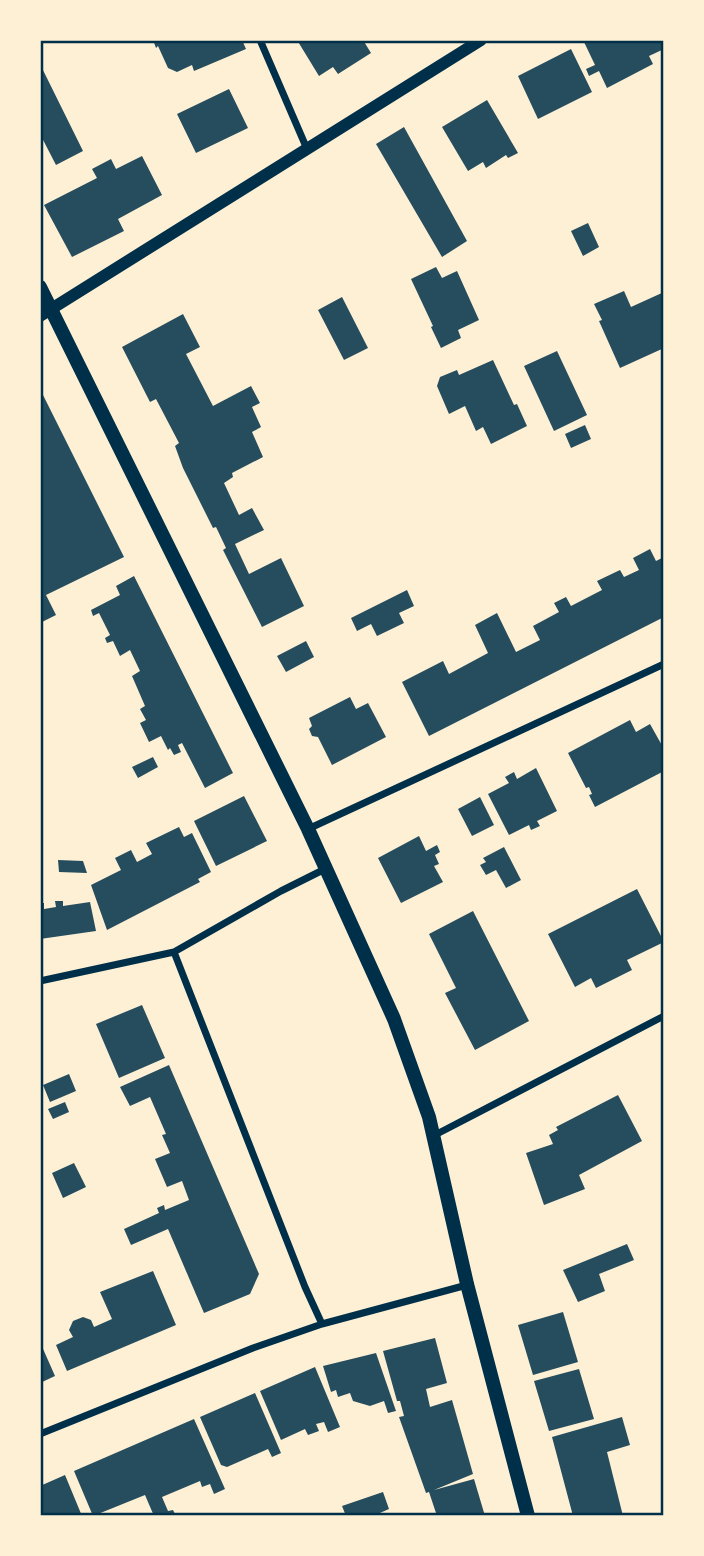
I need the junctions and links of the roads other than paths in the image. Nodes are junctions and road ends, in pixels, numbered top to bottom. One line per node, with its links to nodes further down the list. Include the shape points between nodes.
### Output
1 (260, 40): 3 (street)
2 (481, 40): 3 (street)
3 (307, 149): 5 (street)
4 (40, 286): 5 (main road)
5 (46, 313): 7 (main road)
6 (664, 664): 7 (street)
7 (308, 829): 8 (main road)
8 (325, 869): 9 (street); 12 (main road, via 394,1019)
9 (174, 952): 10 (street); 14 (street)
10 (40, 981)
11 (664, 1016): 12 (street)
12 (432, 1136): 13 (main road)
13 (467, 1284): 14 (street); 16 (main road)
14 (322, 1324): 15 (street)
15 (40, 1434)
16 (528, 1516)

